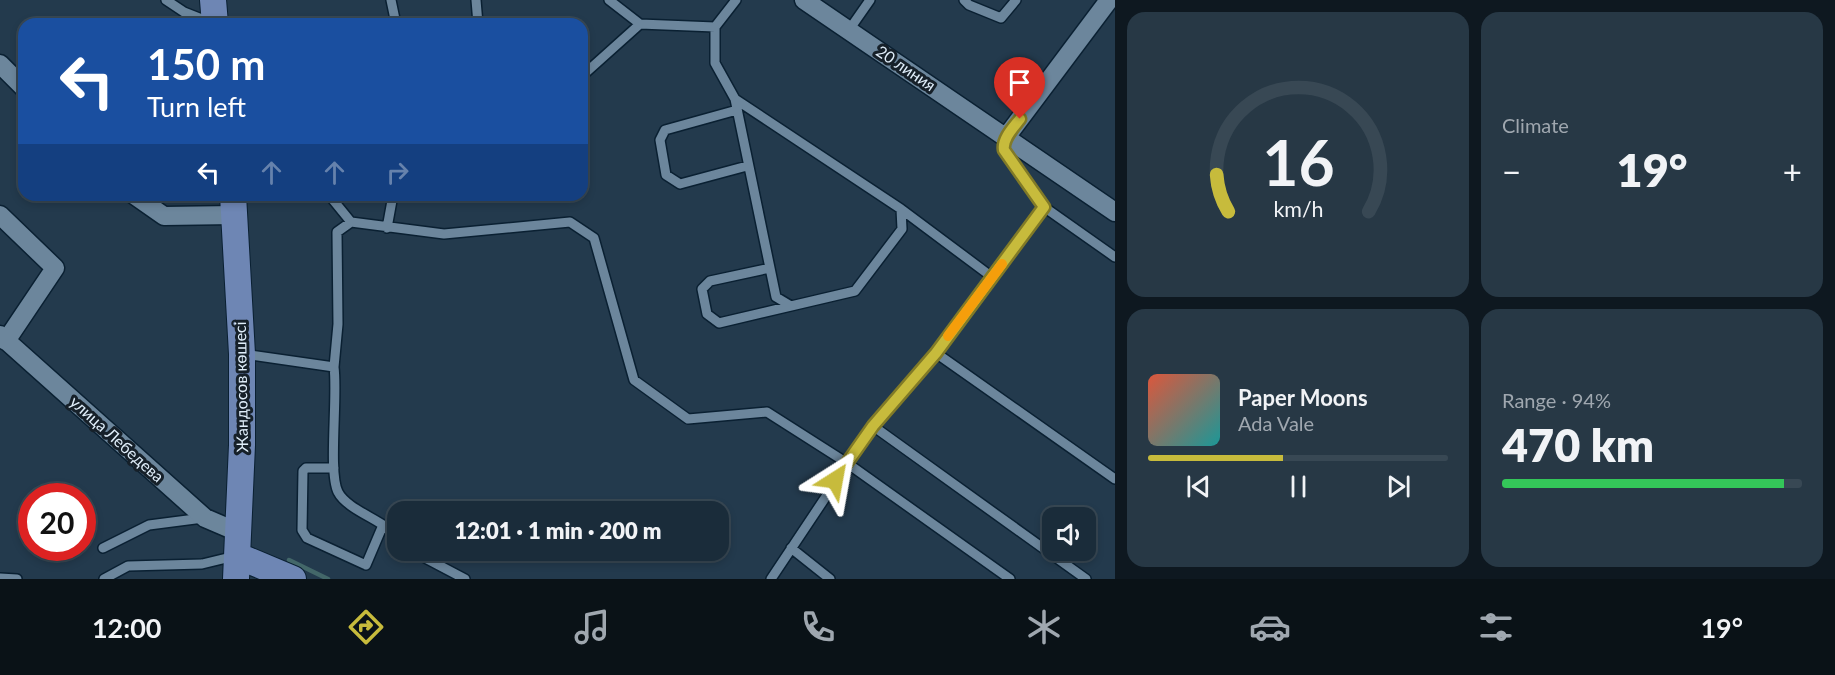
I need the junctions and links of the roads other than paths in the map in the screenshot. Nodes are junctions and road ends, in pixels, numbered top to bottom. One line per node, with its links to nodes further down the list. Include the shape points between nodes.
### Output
1 (166, 0): 12 (lane)
2 (213, 0): 13 (main road)
3 (392, 0): 14 (lane)
4 (476, 0): 15 (lane)
5 (609, 0): 16 (lane)
6 (736, 0): 17 (lane)
7 (804, 0): 18 (street, 20 линия)
8 (870, 0): 18 (lane)
9 (964, 0): 10 (lane, via 1001,18)
10 (1016, 0)
11 (1109, 0): 24 (street)
12 (200, 18)
13 (214, 18)
14 (395, 18)
15 (478, 18)
16 (640, 24): 17 (lane); 20 (lane)
17 (715, 27): 22 (lane, via 715,63)
18 (849, 30): 24 (street, 20 линия)
19 (0, 64): 21 (street)
20 (588, 71)
21 (18, 82)
22 (735, 99): 23 (lane); 31 (lane)
23 (737, 110): 25 (lane); 25 (lane, via 665,130 660,140 666,175 680,184)
24 (1007, 136): 30 (lane, via 1004,150); 32 (street, 20 линия)
25 (747, 166): 37 (lane)
26 (143, 201): 29 (street, via 164,216)
27 (333, 201): 34 (lane)
28 (392, 201): 35 (lane)
29 (233, 205): 42 (main road, Жандосов көшесі)
30 (1044, 207): 36 (lane); 38 (lane)
31 (901, 209): 38 (lane); 39 (lane, via 902,230 855,291)
32 (1115, 212)
33 (0, 215): 40 (street, via 55,268)
34 (351, 222): 35 (lane); 43 (lane, via 337,232 338,324)
35 (387, 228): 45 (lane, via 444,234 570,222 594,238 634,380 688,419 767,412)
36 (1115, 257)
37 (770, 268): 39 (lane, via 776,297); 39 (lane, via 710,281 702,289 707,314 719,323)
38 (993, 276): 41 (lane)
39 (791, 306)
40 (3, 338): 48 (street, улица Лебедева)
41 (936, 353): 44 (lane); 47 (lane)
42 (242, 354): 43 (lane); 53 (main road, Жандосов көшесі)
43 (334, 367): 46 (lane)
44 (873, 426): 45 (lane); 63 (lane)
45 (847, 463): 52 (lane); 62 (lane)
46 (334, 468): 49 (lane, via 338,492); 49 (lane, via 303,471 304,535 366,566)
47 (1115, 479)
48 (205, 518): 51 (lane, via 149,525); 53 (street, улица Лебедева)
49 (382, 525): 50 (lane)
50 (387, 529)
51 (103, 548)
52 (791, 548): 60 (lane); 61 (lane)
53 (238, 556): 57 (lane, via 202,564 128,566); 58 (main road)
54 (431, 561): 59 (lane)
55 (0, 578): 56 (lane)
56 (17, 579)
57 (104, 579)
58 (293, 579)
59 (465, 579)
60 (771, 579)
61 (830, 579)
62 (1010, 579)
63 (1086, 579)

